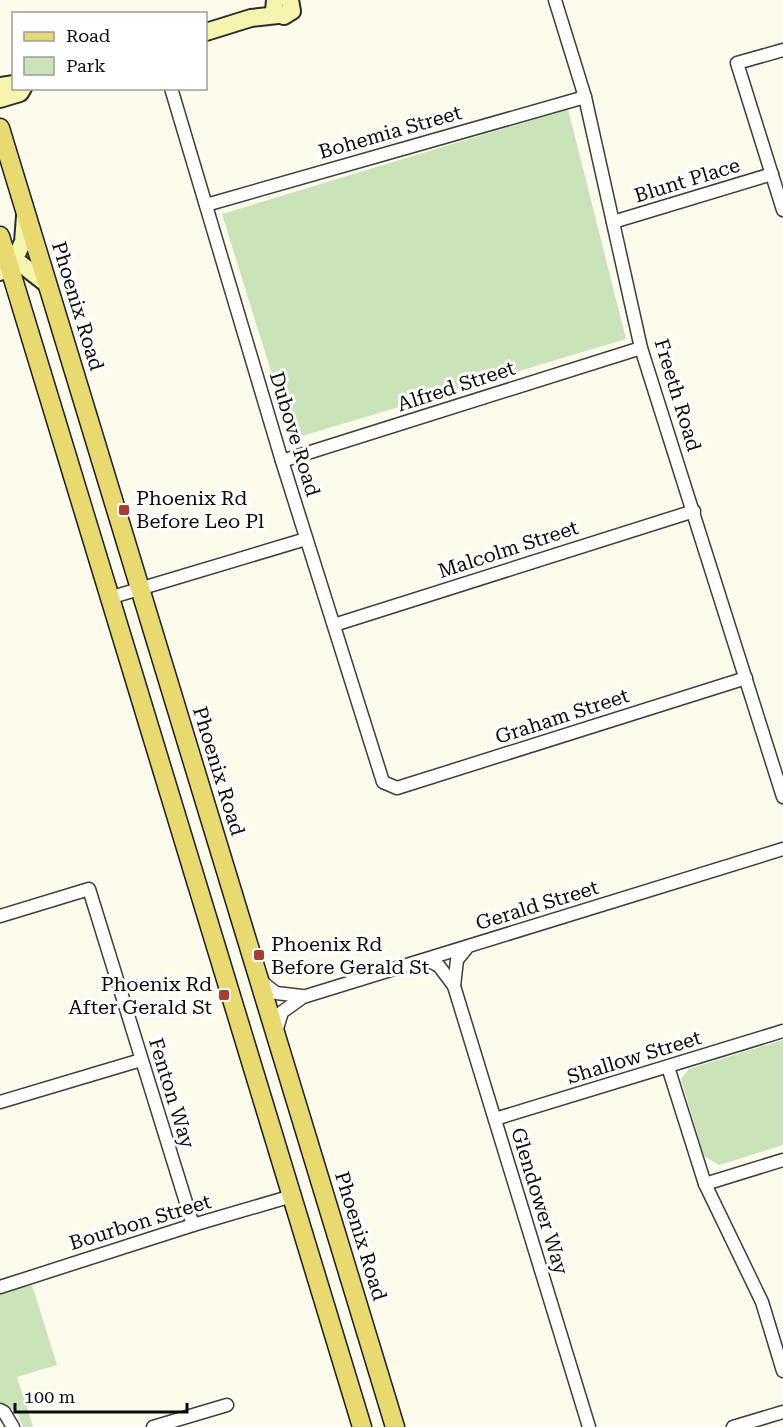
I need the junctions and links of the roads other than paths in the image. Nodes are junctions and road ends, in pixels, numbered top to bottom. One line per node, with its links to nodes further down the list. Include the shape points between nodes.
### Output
1 (308, 0): 3 (street)
2 (555, 0): 8 (street, Freeth Road)
3 (282, 6): 4 (street)
4 (207, 32)
5 (783, 50): 11 (street, via 737,63)
6 (22, 90): 9 (street)
7 (172, 90): 12 (street, Dubove Road)
8 (585, 97): 12 (street, Bohemia Street); 15 (street, Freeth Road)
9 (0, 99)
10 (0, 128): 14 (main road, Phoenix Road)
11 (772, 174): 13 (street); 15 (street, Blunt Place)
12 (206, 205): 20 (street, Dubove Road)
13 (783, 210)
14 (26, 212): 17 (street, via 23,242 18,252); 18 (main road, Phoenix Road)
15 (613, 222): 19 (street, Freeth Road)
16 (0, 236): 17 (main road)
17 (3, 264): 18 (street, via 21,264); 24 (main road)
18 (48, 285): 23 (main road, Phoenix Road)
19 (641, 348): 20 (street, Alfred Street); 21 (street, Freeth Road)
20 (282, 461): 22 (street, Dubove Road)
21 (694, 511): 25 (street, Malcolm Street); 26 (street, Freeth Road)
22 (306, 539): 23 (street); 25 (street, Dubove Road)
23 (140, 588): 24 (street); 33 (main road, Phoenix Road)
24 (109, 598): 44 (main road)
25 (334, 625): 27 (street, Dubove Road, via 383,782)
26 (746, 678): 27 (street, Graham Street, via 397,788); 28 (street, Freeth Road)
27 (390, 785)
28 (783, 797)
29 (783, 849): 31 (street, Gerald Street)
30 (0, 916): 38 (street, Fenton Way, via 89,889)
31 (470, 947): 32 (street, Gerald Street); 34 (street, Glendower Way, via 459,955)
32 (427, 960): 34 (street, Glendower Way, via 439,966); 35 (street, Gerald Street)
33 (260, 981): 35 (street, Gerald Street, via 276,993); 37 (main road, Phoenix Road)
34 (454, 986): 41 (street, Glendower Way)
35 (303, 996): 37 (street, Gerald Street, via 282,1012)
36 (783, 1031): 39 (street, Shallow Street)
37 (276, 1033): 52 (main road, Phoenix Road)
38 (141, 1060): 40 (street); 45 (street, Fenton Way)
39 (668, 1067): 41 (street, Shallow Street); 43 (street)
40 (0, 1102)
41 (495, 1119): 56 (street, Glendower Way)
42 (783, 1160): 43 (street)
43 (705, 1184): 47 (street)
44 (292, 1196): 45 (street, Bourbon Street); 55 (main road)
45 (193, 1225): 46 (street, Bourbon Street)
46 (0, 1287)
47 (779, 1341): 48 (street)
48 (783, 1371)
49 (227, 1405): 54 (street)
50 (0, 1410): 53 (street)
51 (783, 1412): 57 (street)
52 (391, 1426)
53 (13, 1427)
54 (153, 1427)
55 (362, 1427)
56 (589, 1427)
57 (733, 1427)

